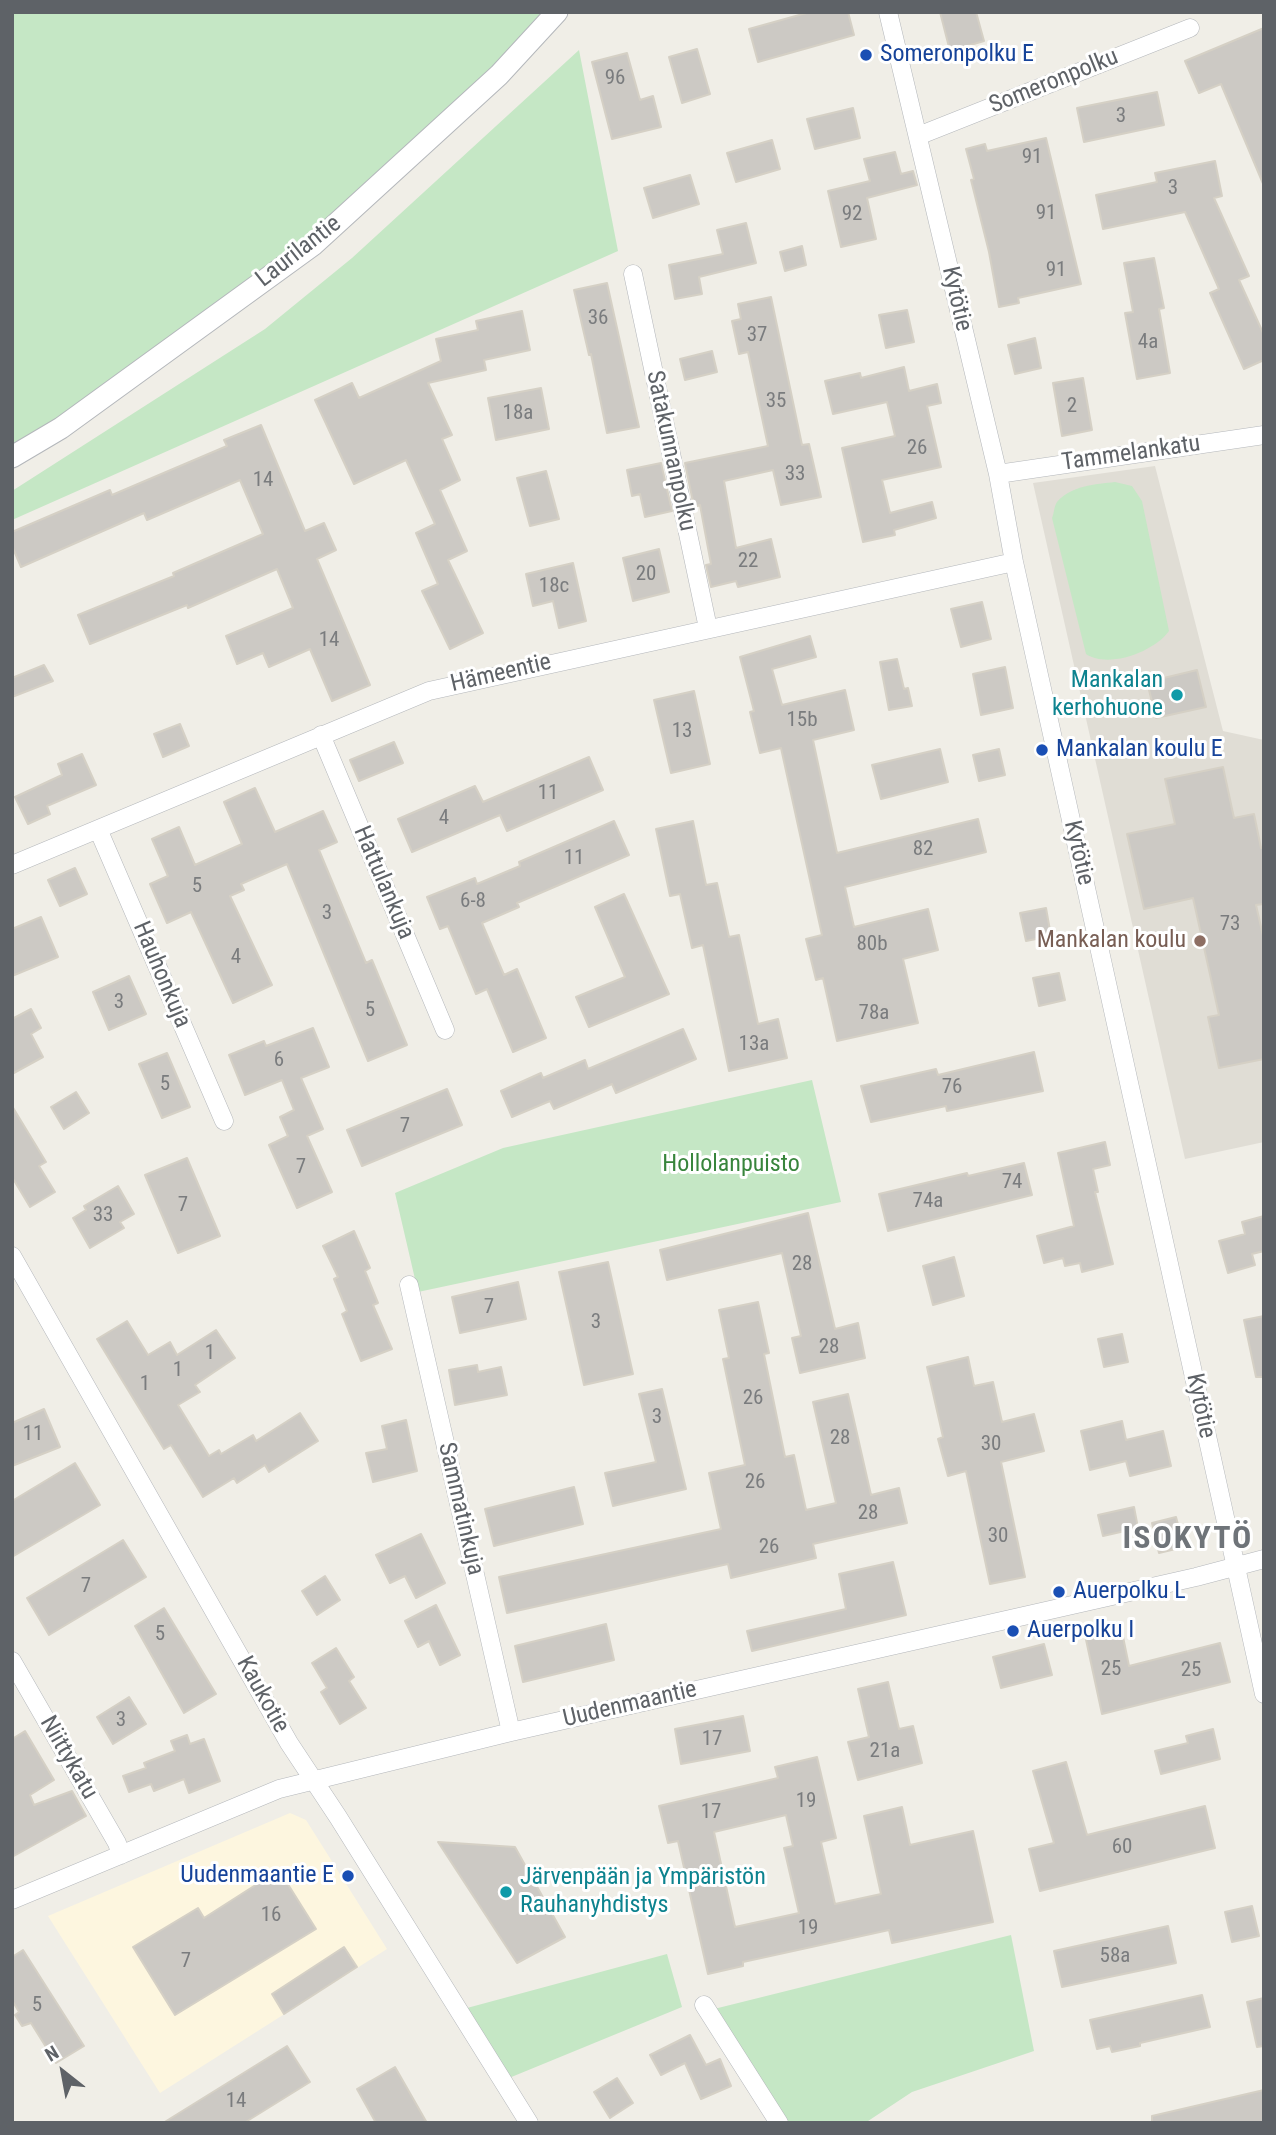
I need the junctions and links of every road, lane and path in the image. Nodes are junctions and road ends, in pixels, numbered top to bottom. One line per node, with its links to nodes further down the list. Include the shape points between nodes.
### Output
1 (557, 12): 7 (street, Laurilantie, via 499,75 313,245 61,428)
2 (888, 12): 4 (street, Kytötie)
3 (1190, 28): 4 (street, Someronpolku)
4 (918, 136): 8 (street, Kytötie)
5 (633, 274): 10 (street, Satakunnanpolku)
6 (1264, 435): 8 (street, Tammelankatu)
7 (12, 457)
8 (998, 474): 9 (street, Kytötie)
9 (1014, 562): 10 (street, Hämeentie); 20 (street, Kytötie)
10 (708, 628): 11 (street, Hämeentie, via 429,691)
11 (321, 735): 12 (street, Hämeentie); 14 (street, Hattulankuja)
12 (98, 829): 13 (street, Hämeentie); 15 (street, Hauhonkuja)
13 (12, 865)
14 (445, 1030)
15 (224, 1121)
16 (12, 1256): 18 (street, Kaukotie)
17 (409, 1285): 23 (street, Sammatinkuja)
18 (20, 1287): 24 (street, Kaukotie)
19 (1264, 1559): 20 (street, Uudenmaantie)
20 (1235, 1567): 22 (street, Kytötie); 23 (street, Uudenmaantie)
21 (12, 1661): 25 (street, Niittykatu)
22 (1264, 1694)
23 (511, 1732): 24 (street, Uudenmaantie)
24 (314, 1781): 25 (street, Uudenmaantie, via 279,1790); 28 (street, Kaukotie)
25 (121, 1855): 26 (street, Uudenmaantie)
26 (12, 1900)
27 (704, 2006): 29 (street)
28 (528, 2123)
29 (779, 2123)

